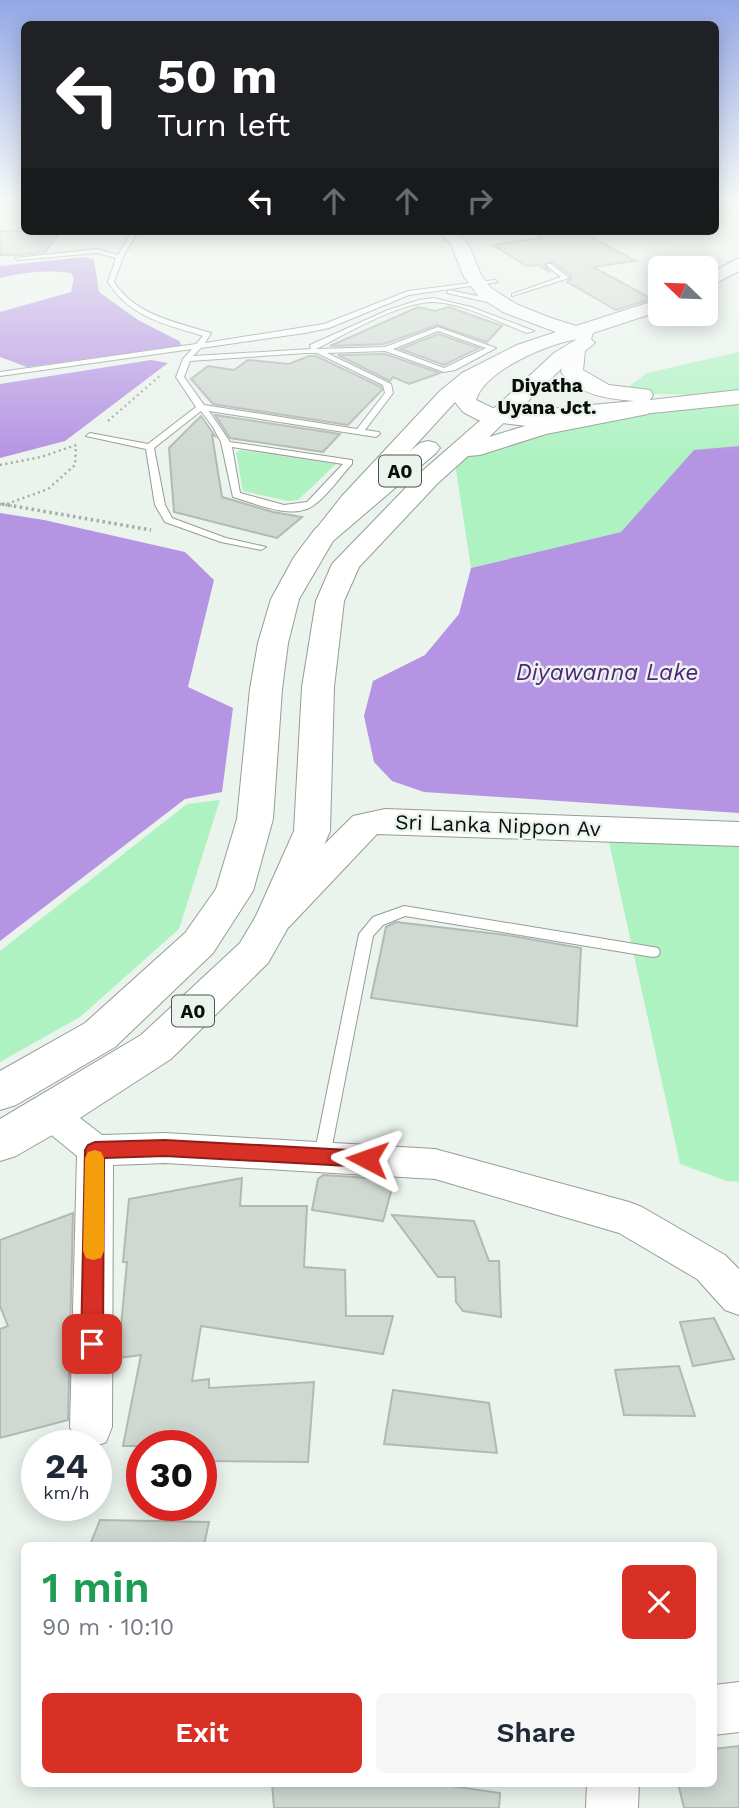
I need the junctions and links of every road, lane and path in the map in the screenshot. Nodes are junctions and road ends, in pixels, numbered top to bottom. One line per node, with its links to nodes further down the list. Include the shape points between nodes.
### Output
1 (114, 286): 11 (lane, via 123,300)
2 (409, 286): 11 (lane, via 322,318)
3 (446, 286): 6 (lane)
4 (492, 286): 7 (main road)
5 (540, 286): 7 (lane)
6 (427, 290): 7 (lane); 13 (lane, via 393,297 326,326)
7 (505, 298): 12 (main road)
8 (648, 309): 12 (main road)
9 (648, 318): 12 (main road)
10 (530, 331): 16 (lane, via 432,300 410,305)
11 (208, 335): 13 (lane)
12 (587, 336): 18 (main road); 20 (main road, via 572,358 572,372 598,390); 23 (main road)
13 (199, 346): 17 (lane); 19 (lane)
14 (386, 349): 14 (lane, via 444,369 492,348 438,329); 15 (lane)
15 (317, 350): 16 (lane); 24 (lane, via 387,384 389,393)
16 (306, 351): 17 (lane)
17 (187, 359): 21 (lane, via 180,377)
18 (505, 359): 23 (main road, via 468,391 464,401 472,410); 34 (main road, via 448,396)
19 (0, 374)
20 (739, 397)
21 (201, 407): 24 (lane); 27 (lane); 29 (lane)
22 (640, 409): 23 (main road, via 527,419); 23 (main road, via 739,397); 30 (main road, via 507,437)
23 (495, 414): 30 (main road, A0); 34 (main road, A0, via 446,433)
24 (360, 431): 25 (lane)
25 (376, 433)
26 (90, 436): 29 (lane)
27 (228, 444): 27 (lane, via 236,495 291,508 310,503 349,462)
28 (76, 445): 32 (path, via 75,465 48,489)
29 (150, 447): 35 (lane, via 160,505 169,520 224,540)
30 (454, 457): 37 (main road, A0, via 346,564 330,601 318,687 315,816)
31 (0, 504): 32 (path)
32 (6, 505): 33 (path)
33 (162, 533)
34 (324, 535): 39 (main road, A0, via 285,599 273,643 255,820 234,891 200,943 100,1035)
35 (261, 547)
36 (728, 834): 37 (main road, Sri Lanka Nippon Av, via 386,821 366,824)
37 (275, 917): 40 (main road, A0, via 254,953 156,1047)
38 (653, 952): 43 (lane, via 404,911 379,921 366,934)
39 (0, 1093)
40 (50, 1114): 41 (main road, A0); 42 (street)
41 (0, 1142)
42 (95, 1150): 43 (street, via 165,1148); 45 (street)
43 (322, 1156): 44 (street, via 435,1164 629,1219 711,1267)
44 (739, 1297)
45 (91, 1427)
46 (739, 1707): 47 (street)
47 (717, 1710)
48 (613, 1787): 49 (street)
49 (612, 1808)

